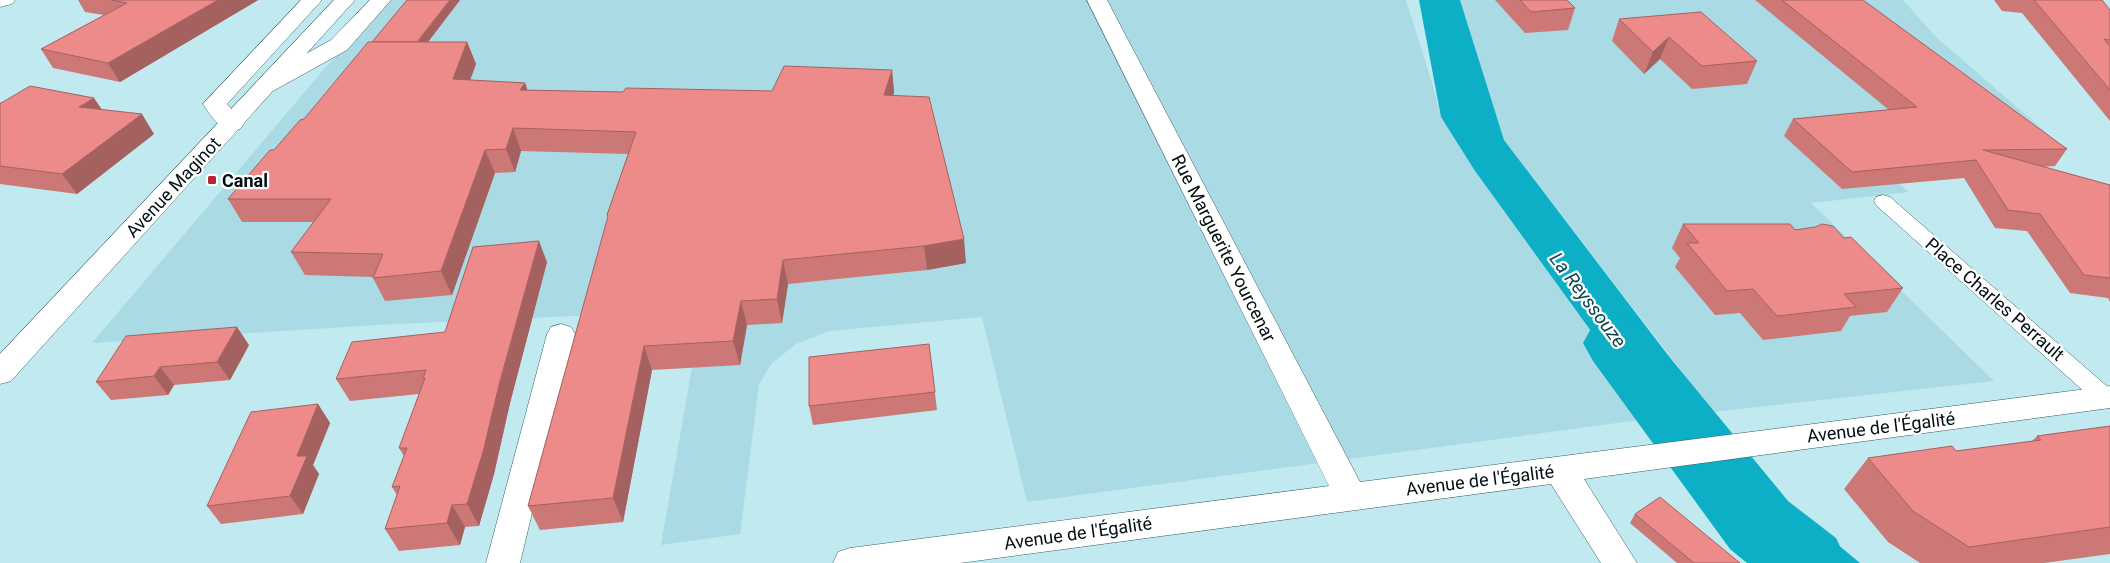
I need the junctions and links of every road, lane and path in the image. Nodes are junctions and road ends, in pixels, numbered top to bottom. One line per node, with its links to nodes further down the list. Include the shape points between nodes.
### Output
1 (5, 0): 6 (street)
2 (312, 0): 8 (street, via 214,104)
3 (345, 0): 7 (street, Avenue Maginot)
4 (381, 0): 7 (street, via 339,45)
5 (1097, 0): 14 (street, Rue Marguerite Yourcenar)
6 (0, 1)
7 (265, 86): 8 (street, Avenue Maginot)
8 (232, 124): 11 (street, Avenue Maginot)
9 (1884, 201): 12 (lane, Place Charles Perrault)
10 (561, 334): 16 (street)
11 (0, 373)
12 (2108, 398): 13 (street, Avenue de l'Égalité)
13 (1560, 470): 14 (street, Avenue de l'Égalité); 18 (street)
14 (1351, 497): 15 (street, Avenue de l'Égalité)
15 (1026, 552): 17 (street, Avenue de l'Égalité)
16 (503, 563)
17 (850, 563)
18 (1620, 563)

